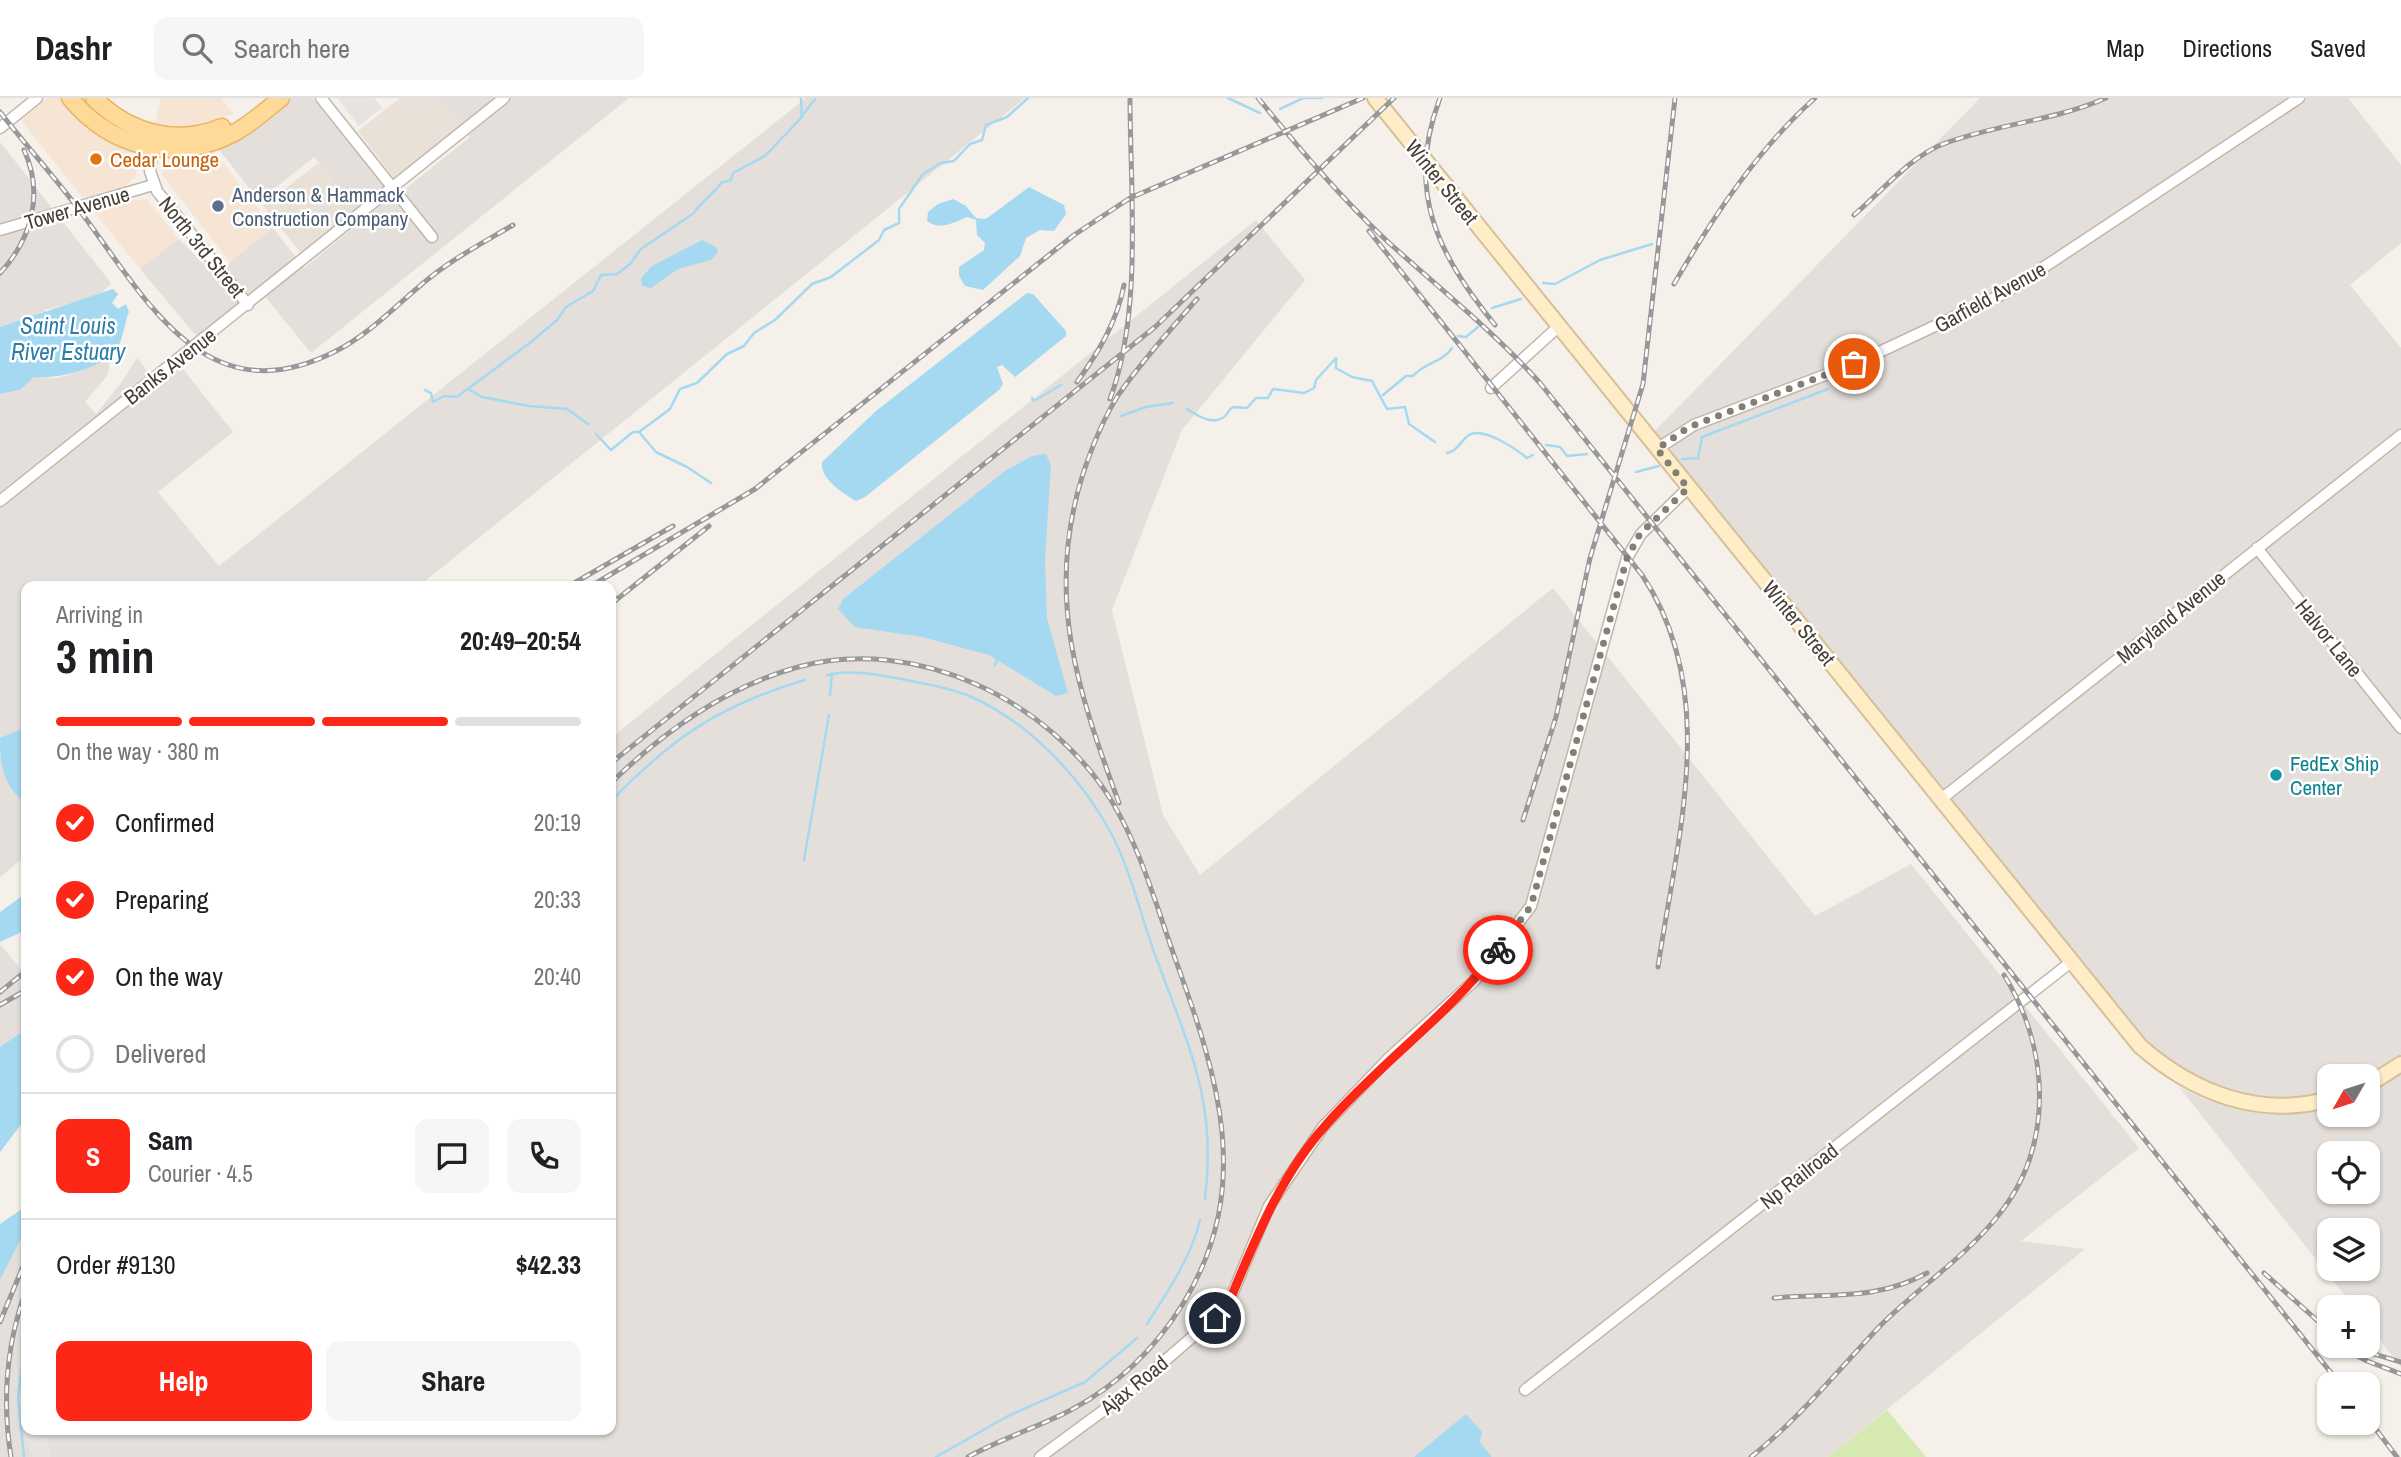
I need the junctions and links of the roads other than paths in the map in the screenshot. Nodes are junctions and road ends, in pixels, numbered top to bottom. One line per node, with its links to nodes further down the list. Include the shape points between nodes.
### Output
1 (37, 98): 10 (street)
2 (71, 98): 11 (main road, via 108,132)
3 (94, 98): 11 (main road)
4 (264, 98): 11 (main road, via 215,130)
5 (281, 98): 11 (main road, via 244,127 216,141 191,148)
6 (321, 98): 13 (street)
7 (504, 98): 13 (street, Banks Avenue)
8 (1375, 98): 17 (street, Winter Street)
9 (2299, 98): 20 (street, Garfield Avenue, via 2005,293 1866,358 1689,427)
10 (0, 128)
11 (153, 141): 12 (street, North 3rd Street)
12 (153, 185): 14 (street, Tower Avenue); 16 (street, North 3rd Street)
13 (392, 188): 15 (street); 16 (street, Banks Avenue)
14 (0, 230)
15 (432, 237)
16 (248, 305): 22 (street, Banks Avenue)
17 (1559, 327): 18 (street); 20 (street, Winter Street)
18 (1492, 388)
19 (2401, 435): 23 (street, Maryland Avenue)
20 (1657, 449): 21 (street, Winter Street)
21 (1688, 488): 25 (street, Winter Street); 31 (street, Ajax Road, via 1640,534 1627,558 1531,906 1474,981 1390,1057 1324,1127 1269,1206 1227,1307 1129,1391)
22 (0, 501)
23 (2257, 548): 24 (street, Halvor Lane); 25 (street, Maryland Avenue)
24 (2401, 728)
25 (1940, 800): 26 (street, Winter Street, via 1957,829)
26 (2071, 962): 29 (street, Winter Street, via 2127,1031 2160,1063 2207,1092 2255,1103); 30 (street, Np Railroad)
27 (2401, 1063): 28 (street)
28 (2380, 1077)
29 (2317, 1101)
30 (1525, 1390)
31 (1040, 1457)

